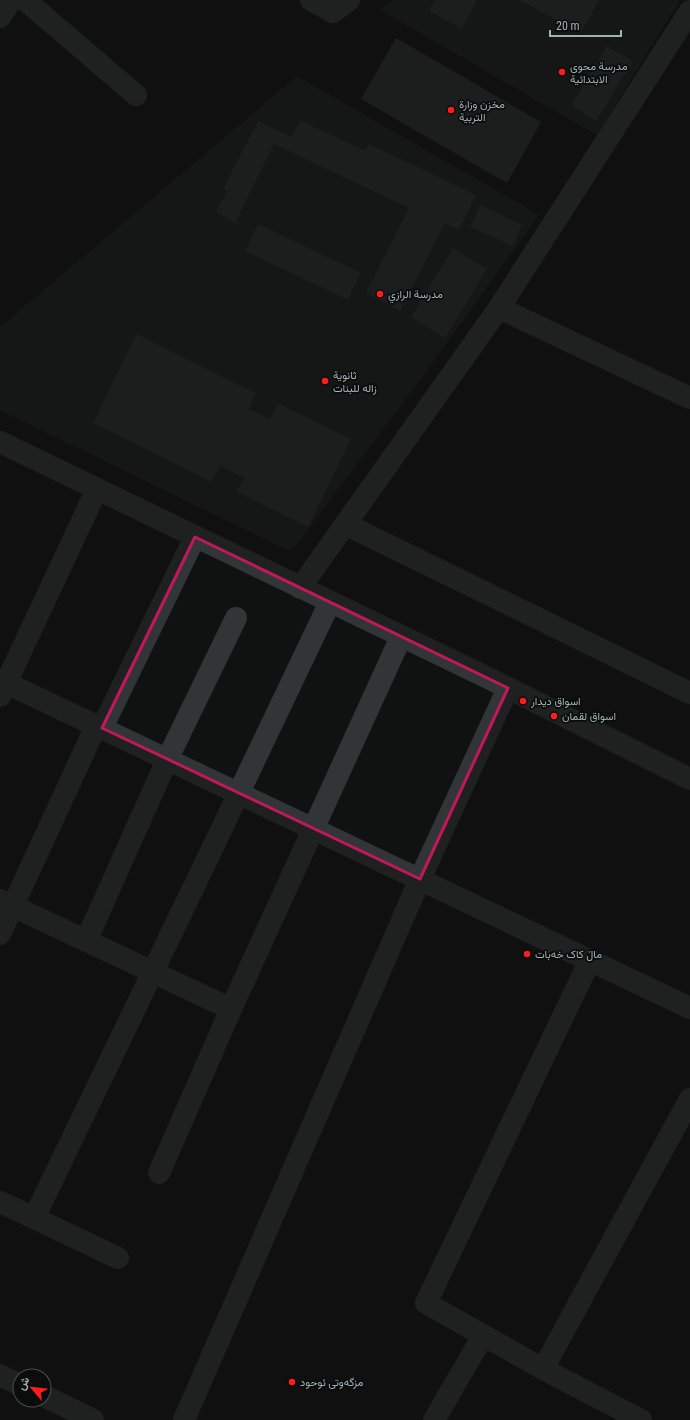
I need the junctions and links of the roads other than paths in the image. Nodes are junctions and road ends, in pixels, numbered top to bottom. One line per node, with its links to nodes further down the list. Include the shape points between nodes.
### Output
1 (11, 0): 6 (street)
2 (25, 0): 7 (street)
3 (311, 0): 4 (street, via 334,12)
4 (349, 0)
5 (690, 11): 8 (street)
6 (0, 18)
7 (136, 95)
8 (499, 308): 9 (street); 12 (street)
9 (690, 398)
10 (3, 450): 11 (street)
11 (97, 489): 13 (street); 18 (street)
12 (345, 524): 14 (street); 20 (street)
13 (195, 537): 14 (street); 21 (street)
14 (300, 588): 15 (street)
15 (330, 602): 17 (street); 24 (street)
16 (236, 618): 22 (street)
17 (401, 637): 19 (street); 25 (street)
18 (2, 686): 21 (street)
19 (508, 688): 23 (street); 26 (street)
20 (690, 693)
21 (99, 727): 22 (street); 27 (street)
22 (167, 760): 24 (street); 29 (street)
23 (690, 779)
24 (240, 794): 25 (street); 31 (street)
25 (312, 829): 26 (street); 33 (street)
26 (420, 880): 30 (street); 45 (street)
27 (6, 903): 28 (street); 29 (street)
28 (0, 934)
29 (86, 941): 31 (street)
30 (590, 960): 32 (street); 39 (street, via 426,1303)
31 (152, 972): 33 (street); 37 (street)
32 (690, 1008)
33 (231, 1009): 35 (street)
34 (690, 1099): 40 (street)
35 (159, 1172)
36 (0, 1202): 37 (street)
37 (34, 1218): 38 (street)
38 (118, 1258)
39 (484, 1336): 40 (street); 46 (street)
40 (543, 1369): 47 (street)
41 (0, 1376): 42 (street)
42 (12, 1381)
43 (52, 1400): 44 (street)
44 (93, 1420)
45 (184, 1420)
46 (434, 1420)
47 (641, 1420)

